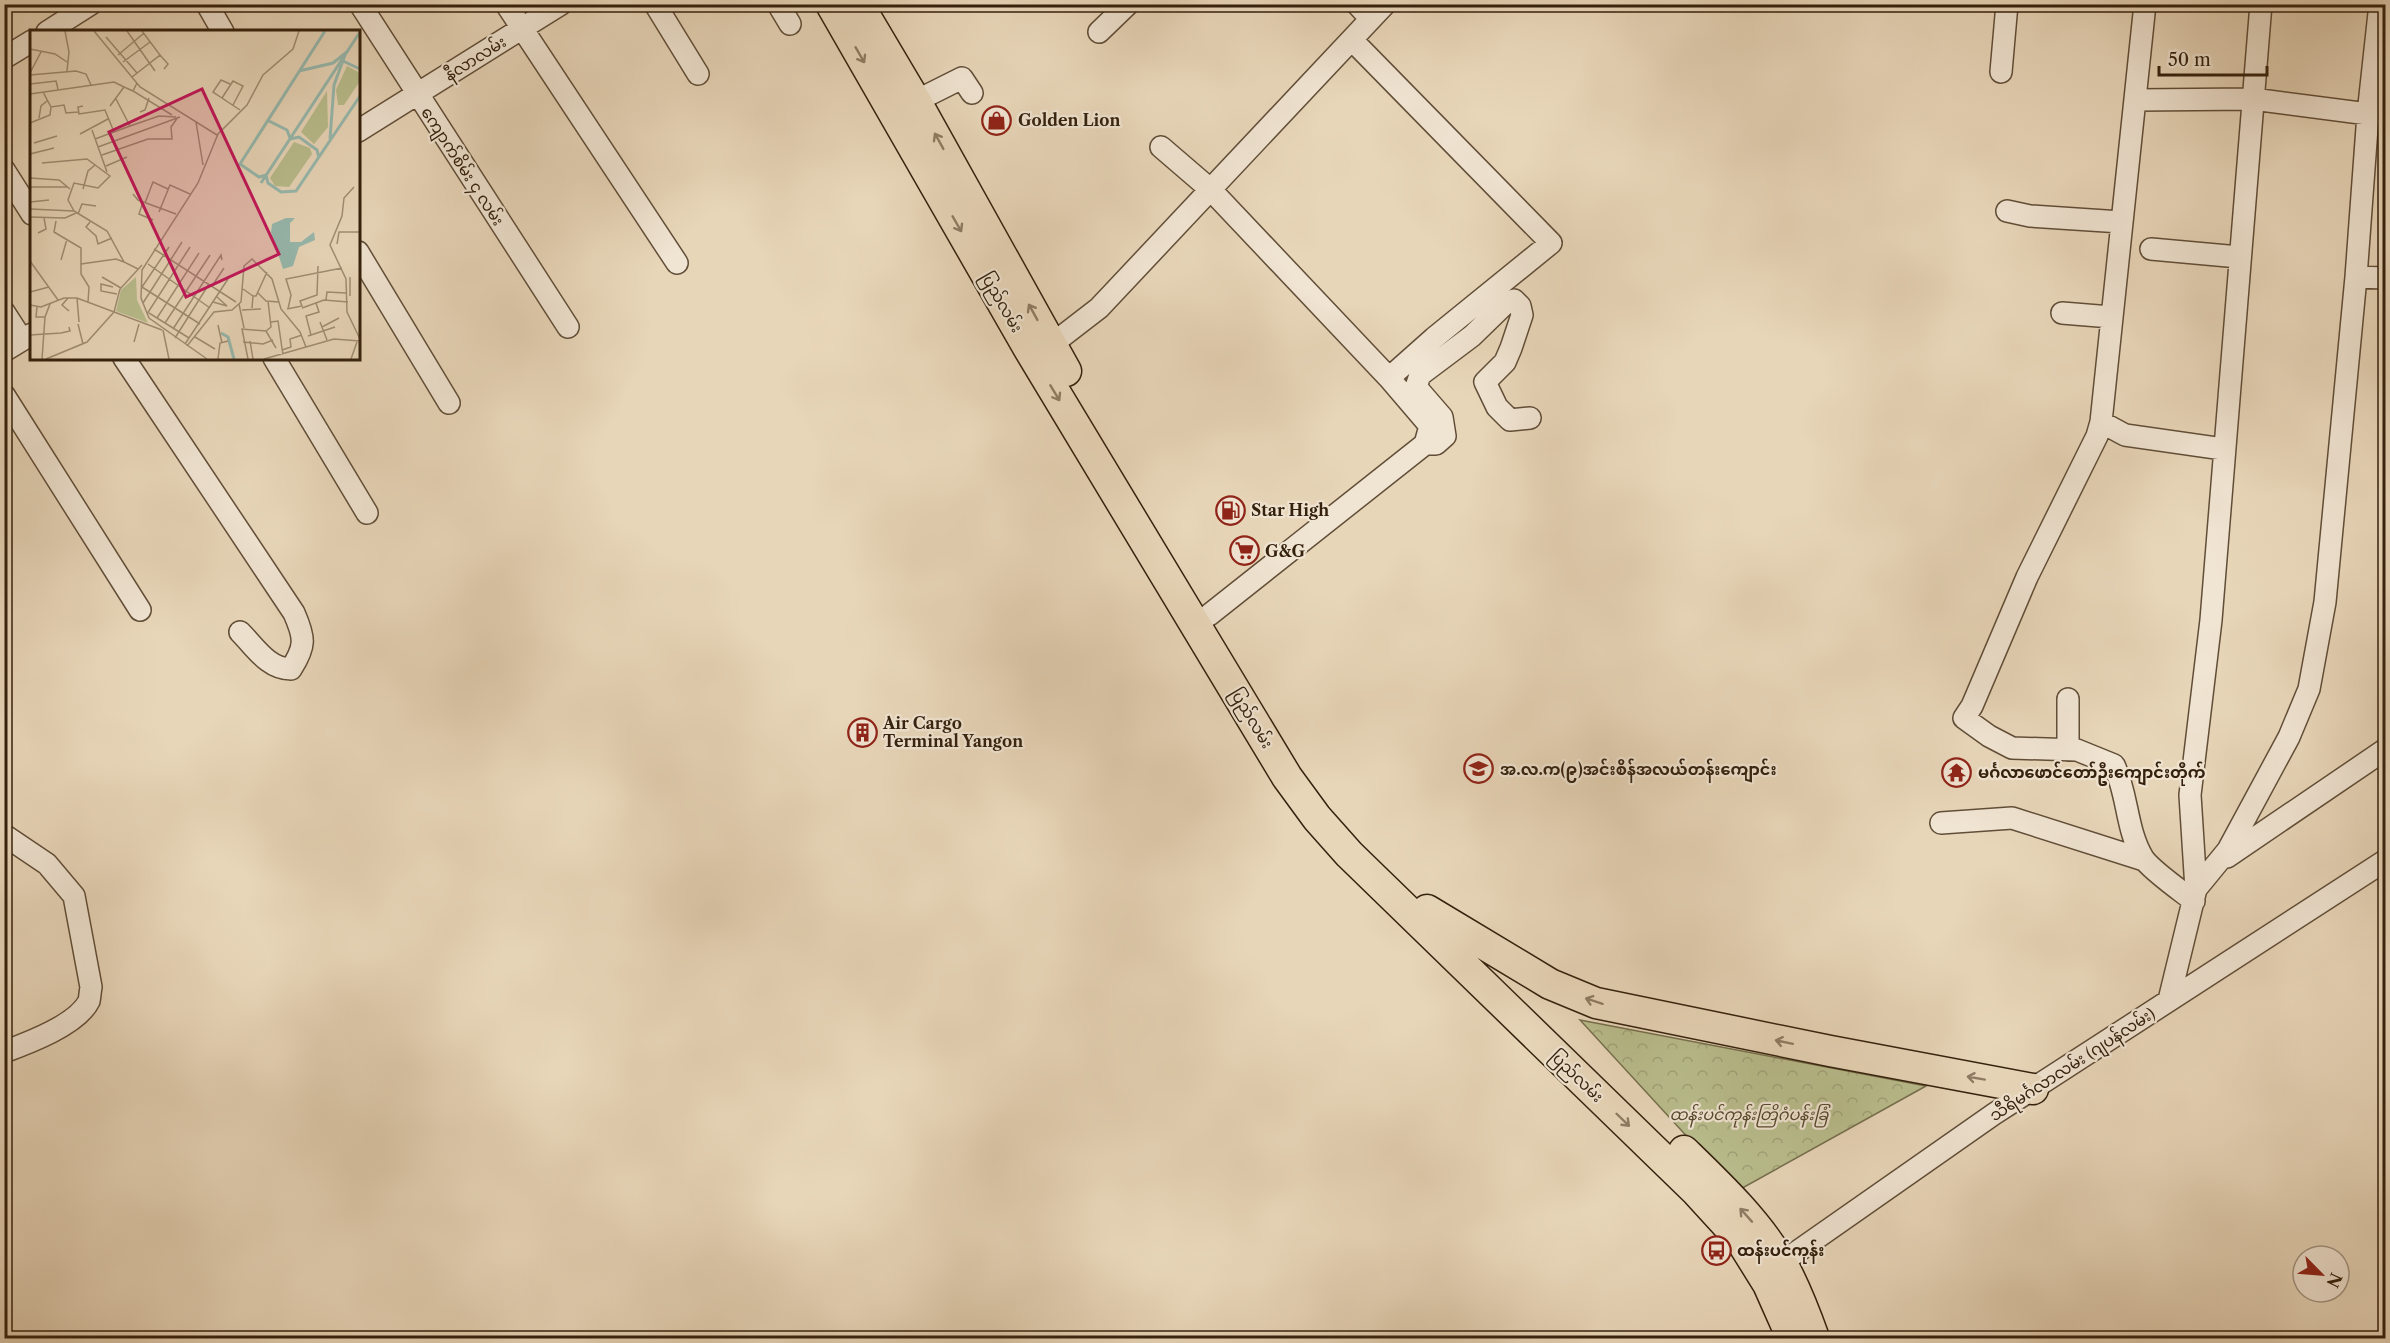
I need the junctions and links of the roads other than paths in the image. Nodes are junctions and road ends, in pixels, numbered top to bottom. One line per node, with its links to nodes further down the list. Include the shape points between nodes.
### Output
1 (91, 4): 16 (street)
2 (207, 4): 20 (street)
3 (360, 4): 29 (street, ကျောက်စိမ်း ၄ လမ်း)
4 (506, 4): 18 (street)
5 (561, 4): 18 (street, နီလာလမ်း)
6 (655, 4): 27 (street)
7 (778, 4): 17 (street)
8 (831, 4): 79 (highway, ပြည်လမ်း, one-way to 79, via 1029,349 1287,777 1317,818 1349,854)
9 (858, 4): 32 (highway, ပြည်လမ်း)
10 (1128, 4): 21 (street)
11 (2007, 4): 26 (street)
12 (2145, 4): 31 (street)
13 (2262, 4): 30 (street)
14 (2380, 4): 24 (street)
15 (1371, 9): 22 (street)
16 (66, 18): 19 (street)
17 (790, 24)
18 (522, 29): 29 (street, နီလာလမ်း); 44 (street)
19 (50, 30)
20 (222, 30)
21 (1099, 32)
22 (1352, 40): 37 (street); 55 (street, via 1551,243)
23 (30, 42): 25 (street)
24 (2380, 54): 33 (street)
25 (4, 58)
26 (2001, 72)
27 (698, 74)
28 (972, 93): 32 (street, via 962,78)
29 (416, 94): 34 (street, နီလာလမ်း); 50 (street, ကျောက်စိမ်း ၄ လမ်း)
30 (2253, 99): 31 (street); 33 (street); 43 (street)
31 (2137, 100): 40 (street)
32 (916, 101): 52 (highway, ပြည်လမ်း, one-way to 32)
33 (2368, 114): 45 (street)
34 (360, 130)
35 (1161, 147): 37 (street)
36 (4, 170): 38 (street)
37 (1211, 190): 52 (street, via 1099,309); 55 (street)
38 (30, 211)
39 (2007, 211): 40 (street)
40 (2121, 222): 49 (street)
41 (2151, 249): 43 (street)
42 (360, 255): 57 (street)
43 (2240, 257): 61 (street)
44 (677, 263)
45 (2356, 278): 46 (street); 73 (street, via 2325,602 2309,689 2289,737)
46 (2385, 278)
47 (4, 312): 51 (street)
48 (2061, 313): 49 (street)
49 (2111, 317): 59 (street)
50 (568, 327)
51 (19, 342)
52 (1051, 345): 64 (highway, ပြည်လမ်း)
53 (125, 360): 65 (street, via 294,613 303,634 302,653 291,669 284,669 270,664)
54 (275, 360): 62 (street)
55 (1389, 378): 60 (street, via 1430,426)
56 (4, 395): 63 (street)
57 (449, 403)
58 (1530, 418): 60 (street, via 1510,420 1497,407 1485,382 1505,362 1511,348 1522,315 1514,300 1420,375 1416,387 1442,417 1445,436 1436,444)
59 (2101, 422): 61 (street, via 2125,435); 68 (street, via 1964,718 2013,748)
60 (1425, 444): 64 (street)
61 (2223, 449): 74 (street, via 2211,620 2190,795)
62 (367, 513)
63 (140, 610)
64 (1209, 615): 75 (highway, ပြည်လမ်း, via 1299,770 1323,803 1359,846)
65 (240, 632)
66 (2068, 699): 68 (street)
67 (2385, 749): 73 (street)
68 (2068, 750): 71 (street, via 2114,765 2132,832)
69 (1941, 823): 71 (street, via 2012,818)
70 (4, 834): 77 (street, via 47,864 74,896 91,987 89,1000 81,1011 33,1041)
71 (2144, 860): 74 (street)
72 (2385, 860): 76 (street, သီရိမင်္ဂလာလမ်း (ဂျပန်လမ်း))
73 (2218, 864): 74 (street)
74 (2195, 895): 76 (street)
75 (1427, 910): 78 (highway, one-way to 75, via 1596,1003 1550,984); 79 (highway, ပြည်လမ်း, one-way to 75, via 1756,1227 1716,1181)
76 (2169, 1000): 78 (street, သီရိမင်္ဂလာလမ်း (ဂျပန်လမ်း))
77 (4, 1052)
78 (2033, 1089): 79 (street, သီရိမင်္ဂလာလမ်း (ဂျပန်လမ်း))
79 (1772, 1269): 80 (highway, ပြည်လမ်း); 81 (highway, ပြည်လမ်း, via 1805,1313)
80 (1792, 1338)
81 (1814, 1338)

